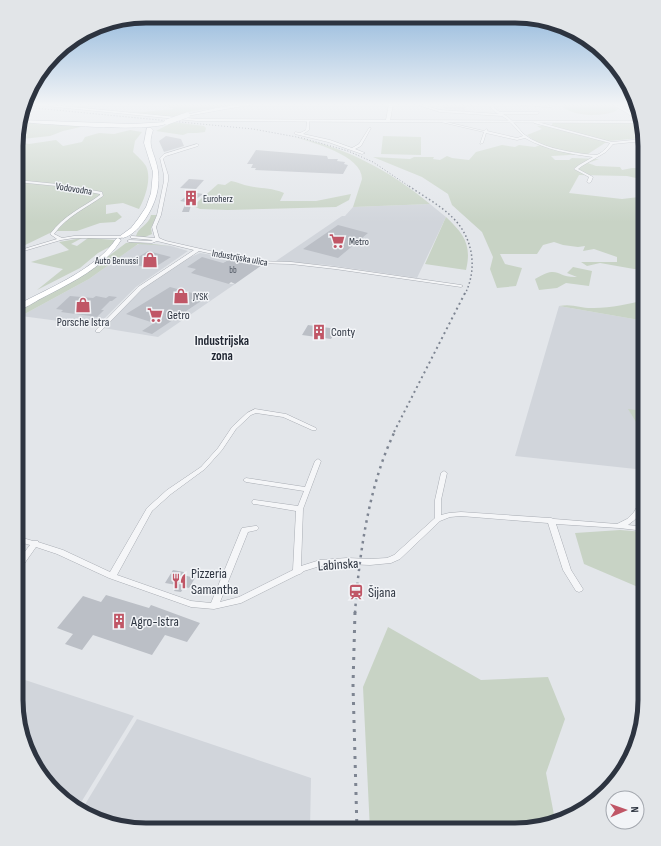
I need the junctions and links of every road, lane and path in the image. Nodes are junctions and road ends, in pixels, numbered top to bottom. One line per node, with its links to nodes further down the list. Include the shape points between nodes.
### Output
1 (147, 143): 13 (main road, via 155,170 156,191 145,215)
2 (333, 143): 7 (street)
3 (361, 143): 7 (street)
4 (540, 143): 9 (street, via 566,152)
5 (612, 143): 9 (street, via 608,150)
6 (197, 145): 12 (street, via 165,155 161,159 166,181 154,226)
7 (353, 149): 8 (street)
8 (363, 153)
9 (597, 156): 11 (street, via 576,169 591,177)
10 (23, 182): 14 (street, Vodovodna, via 102,194 58,225 52,234)
11 (589, 182)
12 (156, 237): 15 (street); 16 (street, Industrijska ulica)
13 (124, 238): 14 (street, Industrijska ulica, via 87,236); 15 (street, Industrijska ulica); 20 (main road, via 63,284)
14 (61, 239): 17 (street, Industrijska ulica)
15 (152, 240): 16 (street, Industrijska ulica)
16 (165, 242): 18 (street, Industrijska ulica)
17 (23, 250)
18 (197, 250): 19 (street, Industrijska ulica, via 259,262 339,268); 21 (street, via 140,288)
19 (461, 286)
20 (23, 305)
21 (98, 331)
22 (314, 430): 39 (street, via 284,415 255,410 249,414 234,428 203,468 149,510)
23 (318, 461): 26 (street)
24 (444, 473): 30 (street, via 438,500)
25 (246, 480): 26 (street)
26 (307, 489): 28 (street)
27 (256, 502): 28 (street)
28 (300, 509): 38 (street)
29 (638, 512): 32 (street, via 630,521)
30 (438, 519): 31 (street, Labinska, via 461,514); 38 (street, Labinska, via 397,557 370,562 326,562)
31 (551, 520): 32 (street, Labinska); 40 (street, via 567,570)
32 (618, 526): 34 (street, Labinska)
33 (255, 528): 41 (street, via 245,530)
34 (638, 528)
35 (23, 540): 36 (street, Labinska)
36 (35, 544): 37 (street); 39 (street, Labinska, via 60,552)
37 (23, 560)
38 (297, 572): 41 (street, Labinska, via 245,598)
39 (112, 576): 41 (street, Labinska, via 191,604)
40 (579, 589)
41 (214, 606)

